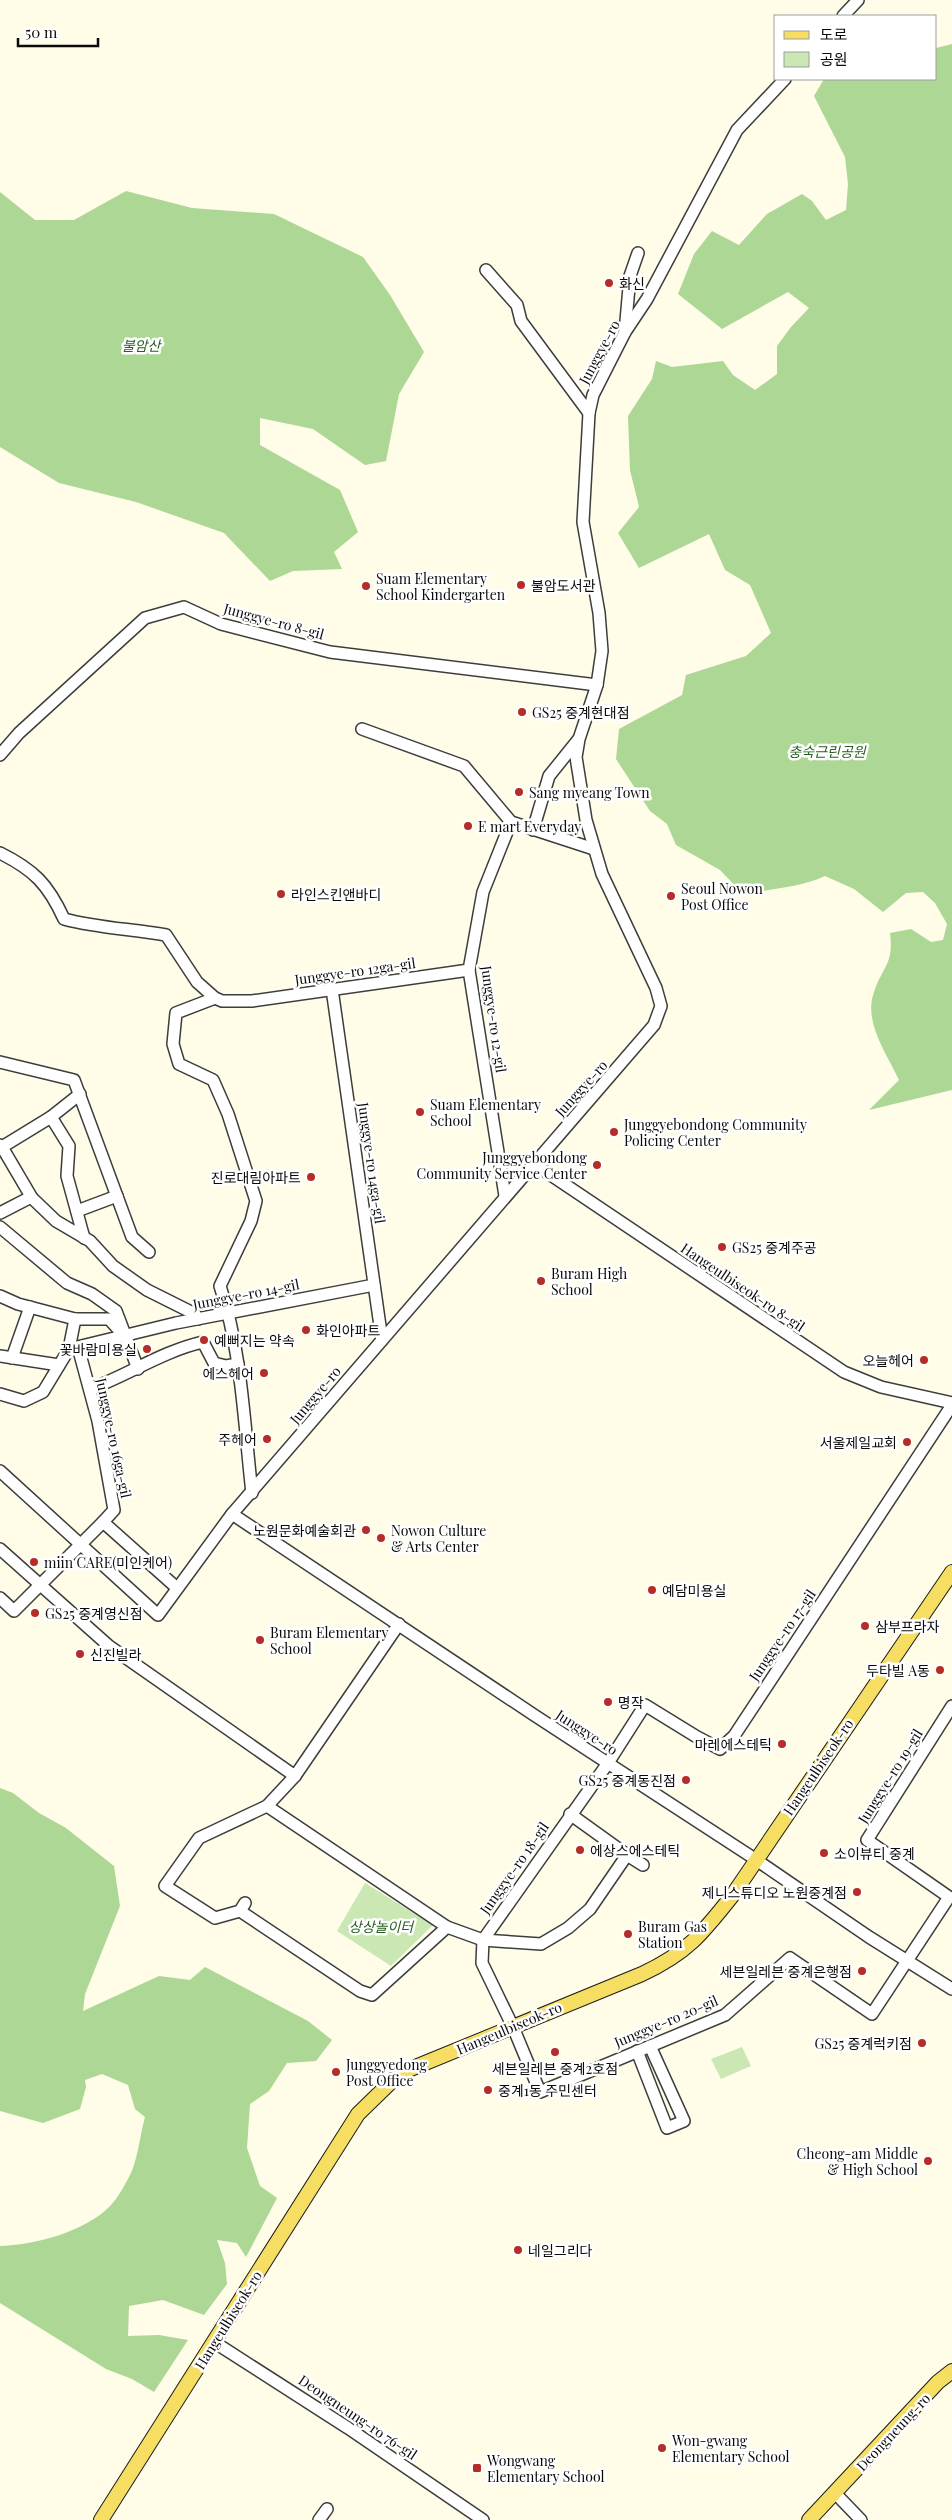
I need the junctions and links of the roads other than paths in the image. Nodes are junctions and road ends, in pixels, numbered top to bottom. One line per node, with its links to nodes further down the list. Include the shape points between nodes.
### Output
1 (858, 0): 2 (street)
2 (844, 15)
3 (784, 80): 6 (street, Junggye-ro, via 737,130 647,299)
4 (638, 253): 6 (street, via 630,276)
5 (486, 270): 7 (street, via 517,305 521,321)
6 (625, 332): 7 (street, Junggye-ro, via 593,394)
7 (589, 413): 8 (street, Junggye-ro, via 583,522 599,613 602,651)
8 (598, 685): 10 (street, Junggye-ro); 11 (street, Junggye-ro 8-gil, via 330,652 221,624 184,607 145,618 19,733)
9 (362, 729): 12 (street, via 464,766)
10 (579, 739): 13 (street, Junggye-ro, via 549,776); 14 (street, Junggye-ro, via 576,757)
11 (0, 755)
12 (511, 822): 13 (street); 16 (street, Junggye-ro 12-gil, via 482,892)
13 (532, 830): 14 (street)
14 (594, 849): 23 (street, Junggye-ro, via 661,1006 654,1025 624,1062)
15 (0, 854): 18 (street, via 22,864 41,880 64,919 86,925 166,935 197,982)
16 (469, 970): 17 (street, Junggye-ro 12ga-gil); 25 (street, Junggye-ro 12-gil)
17 (332, 989): 18 (street, Junggye-ro 12ga-gil, via 245,1002); 32 (street, Junggye-ro 14ga-gil)
18 (215, 998): 35 (street, via 176,1013 173,1044 179,1064 213,1080 228,1114 256,1201 251,1220 220,1286)
19 (0, 1062): 20 (street, via 74,1080)
20 (80, 1094): 21 (street); 24 (street)
21 (50, 1117): 22 (street); 27 (street, via 70,1146 67,1176)
22 (1, 1146): 26 (street)
23 (533, 1163): 25 (street, Junggye-ro); 47 (street, Hangeulbiseok-ro 8-gil, via 844,1372 881,1387)
24 (117, 1196): 27 (street); 31 (street, via 132,1237)
25 (505, 1196): 39 (street, Junggye-ro)
26 (31, 1197): 28 (street); 30 (street, via 56,1221)
27 (77, 1211): 30 (street)
28 (0, 1213)
29 (0, 1227): 38 (street, via 66,1283 92,1294 116,1311)
30 (84, 1238): 36 (street, via 113,1266 147,1290)
31 (149, 1252)
32 (374, 1285): 35 (street, Junggye-ro 14-gil); 39 (street, Junggye-ro 14ga-gil)
33 (0, 1296): 34 (street)
34 (30, 1307): 37 (street); 41 (street)
35 (229, 1313): 36 (street, Junggye-ro 14-gil); 43 (street)
36 (198, 1318): 38 (street, Junggye-ro 14-gil)
37 (75, 1319): 38 (street, via 109,1319); 40 (street)
38 (124, 1336): 40 (street, Junggye-ro 14-gil); 44 (street)
39 (382, 1340): 49 (street, Junggye-ro)
40 (73, 1348): 42 (street); 45 (street, Junggye-ro 16ga-gil)
41 (6, 1357): 42 (street)
42 (59, 1364): 46 (street, via 43,1392 24,1401)
43 (238, 1364): 44 (street, via 214,1363 203,1342 180,1347); 49 (street)
44 (138, 1369): 45 (street)
45 (90, 1389): 51 (street, Junggye-ro 16ga-gil, via 114,1510)
46 (0, 1394)
47 (952, 1404): 60 (street, Junggye-ro 17-gil, via 734,1736 720,1749 644,1705)
48 (0, 1471): 52 (street)
49 (252, 1493): 50 (street, Junggye-ro)
50 (232, 1514): 56 (street); 58 (street, Junggye-ro)
51 (103, 1522): 52 (street); 56 (street)
52 (81, 1546): 55 (street); 56 (street, via 158,1615)
53 (0, 1549): 55 (street)
54 (952, 1572): 65 (main road, Hangeulbiseok-ro)
55 (40, 1585): 57 (street, via 14,1611); 61 (street, via 109,1646)
56 (177, 1588)
57 (0, 1598)
58 (399, 1624): 60 (street, Junggye-ro); 61 (street)
59 (952, 1706): 69 (street, Junggye-ro 19-gil, via 867,1840 949,1897)
60 (608, 1763): 63 (street, Junggye-ro 18-gil); 65 (street, Junggye-ro)
61 (296, 1776): 62 (street)
62 (267, 1806): 67 (street); 67 (street, via 199,1838 165,1886 214,1918 242,1907 360,1991 372,1995)
63 (570, 1814): 64 (street); 68 (street, Junggye-ro 18-gil)
64 (627, 1855): 66 (street); 68 (street, via 590,1908 568,1928 548,1940 541,1944)
65 (755, 1859): 69 (street, Junggye-ro); 71 (main road, Hangeulbiseok-ro, via 706,1930 676,1957)
66 (643, 1865)
67 (446, 1927): 68 (street)
68 (483, 1940): 71 (street, via 482,1964)
69 (907, 1961): 70 (street, Junggye-ro); 72 (street, Junggye-ro 20-gil, via 872,2014 790,1958 726,2015)
70 (952, 1989)
71 (513, 2027): 73 (street, Junggye-ro 20-gil, via 540,2092); 74 (main road, Hangeulbiseok-ro, via 408,2070 358,2114)
72 (650, 2046): 73 (street, Junggye-ro 20-gil); 73 (street, via 684,2121 667,2128)
73 (637, 2051)
74 (214, 2342): 78 (main road, Hangeulbiseok-ro); 80 (street, Deongneung-ro 76-gil)
75 (952, 2371): 76 (main road, Deongneung-ro)
76 (835, 2493): 81 (main road, Deongneung-ro); 82 (street)
77 (327, 2509): 79 (street)
78 (102, 2520)
79 (319, 2520)
80 (483, 2520)
81 (809, 2520)
82 (861, 2520)

